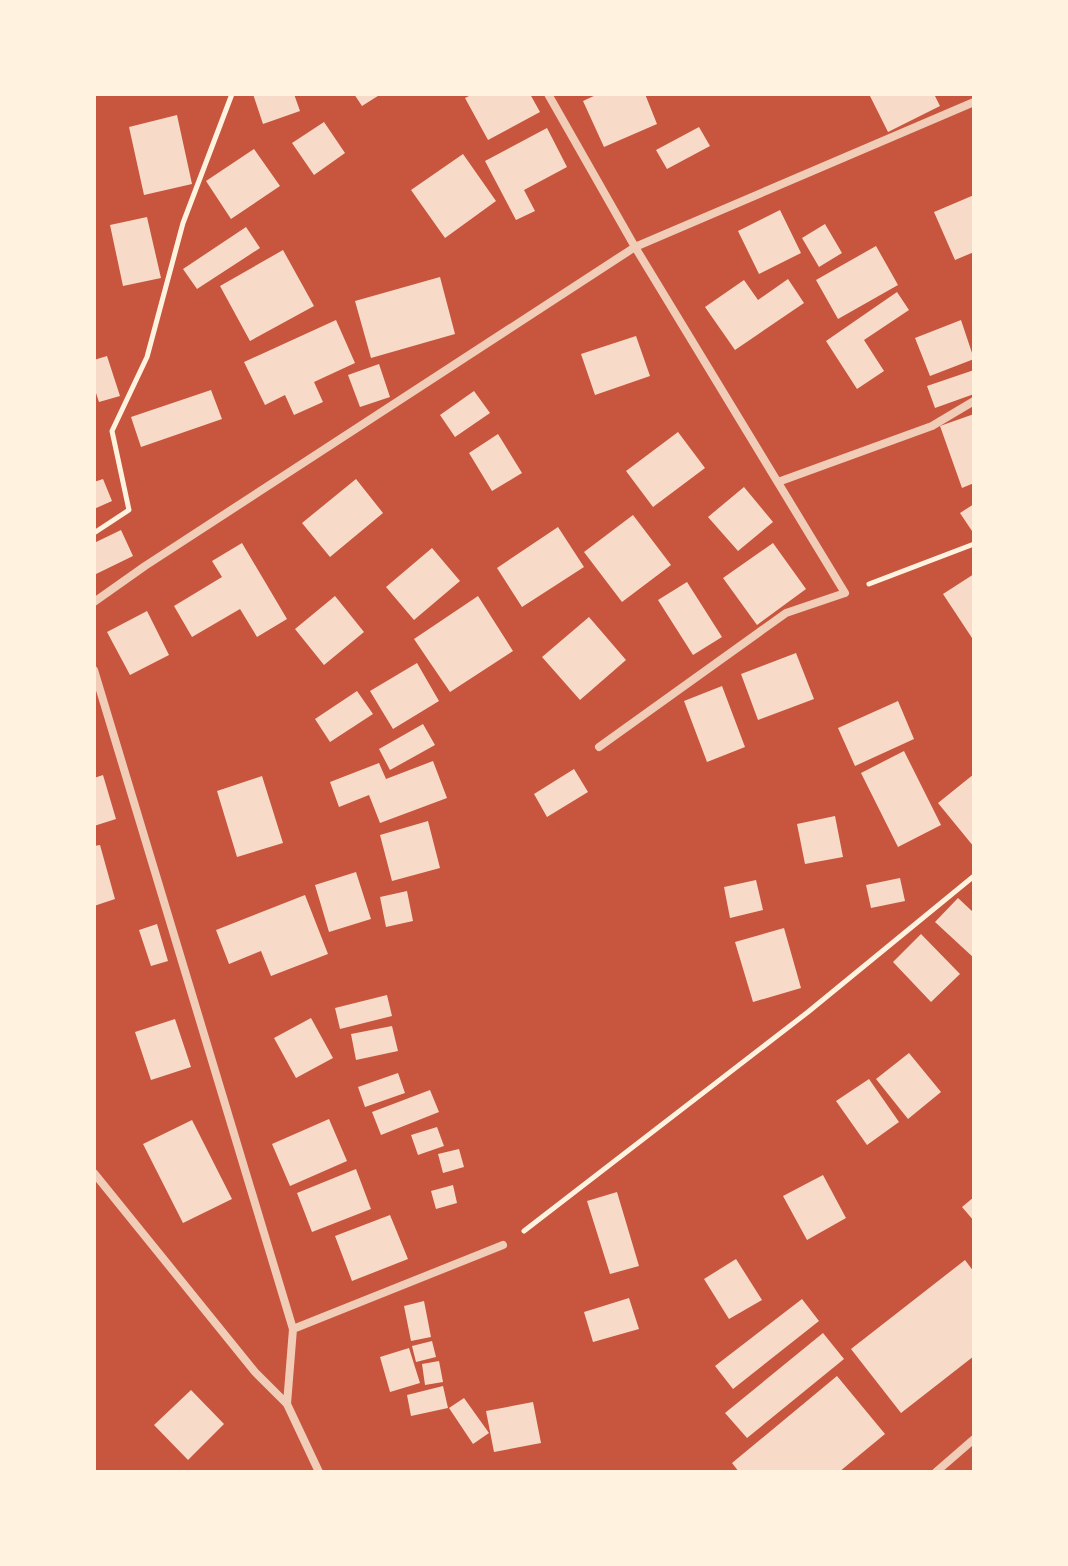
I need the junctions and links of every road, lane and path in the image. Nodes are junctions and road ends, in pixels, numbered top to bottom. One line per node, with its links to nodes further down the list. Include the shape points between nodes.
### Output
1 (232, 94): 7 (path, via 183,223 147,357 112,431 129,510)
2 (548, 94): 4 (street)
3 (974, 102): 4 (street)
4 (635, 247): 6 (street); 10 (street)
5 (974, 401): 6 (street, via 932,426)
6 (778, 482): 9 (street)
7 (94, 533)
8 (974, 544): 9 (path)
9 (845, 593): 12 (street, via 786,613)
10 (94, 602)
11 (94, 670): 16 (street)
12 (599, 747)
13 (974, 876): 15 (path, via 808,1012)
14 (94, 1173): 17 (street, via 255,1372)
15 (503, 1245): 16 (street)
16 (293, 1329): 17 (street)
17 (287, 1404): 19 (street)
18 (974, 1439): 20 (street)
19 (319, 1472)
20 (936, 1472)

